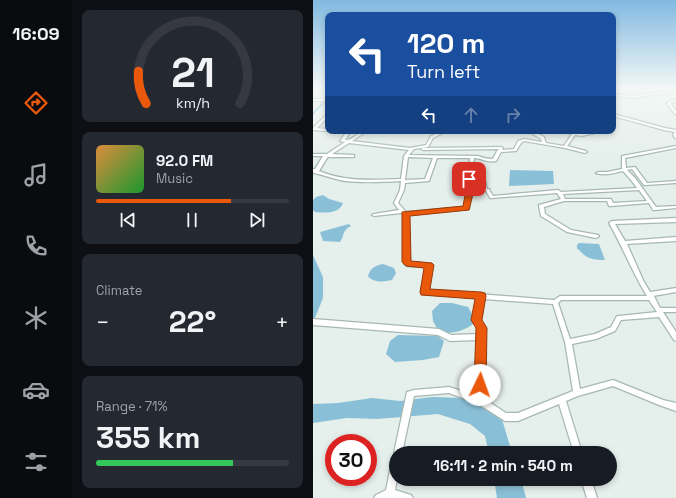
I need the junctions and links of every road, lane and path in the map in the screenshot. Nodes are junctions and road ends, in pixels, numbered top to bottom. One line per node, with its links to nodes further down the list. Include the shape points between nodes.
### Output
1 (616, 116): 7 (street)
2 (325, 118): 3 (street)
3 (320, 124): 4 (street); 5 (street)
4 (325, 124)
5 (314, 130): 6 (street)
6 (325, 130)
7 (676, 132): 14 (street)
8 (347, 134): 15 (street, via 342,141)
9 (360, 134): 15 (street)
10 (438, 134): 19 (street, via 432,137 427,146)
11 (536, 134): 16 (street, via 543,138)
12 (574, 134): 13 (street); 17 (street)
13 (588, 134)
14 (676, 137)
15 (347, 142): 19 (street); 23 (street)
16 (544, 144): 17 (street); 20 (street, via 521,140 515,150)
17 (565, 147): 21 (street)
18 (676, 147): 28 (street, via 623,157)
19 (411, 149): 20 (street, via 501,148); 25 (street)
20 (501, 151): 27 (street, via 495,160)
21 (585, 152)
22 (313, 155): 23 (street)
23 (327, 156): 24 (street); 29 (street)
24 (353, 156)
25 (406, 156): 26 (street); 31 (street)
26 (435, 157): 27 (street); 31 (street, via 427,180)
27 (473, 157): 35 (street, via 469,167)
28 (624, 170): 30 (street); 33 (street, via 633,168 646,184); 34 (street)
29 (315, 171): 31 (street, via 331,178)
30 (598, 173)
31 (403, 181): 41 (street, via 396,203)
32 (483, 182): 36 (street)
33 (676, 182)
34 (640, 189): 37 (street); 39 (street)
35 (470, 190): 36 (street); 41 (street, via 467,208)
36 (485, 190): 37 (street, via 488,190 492,197 558,191)
37 (560, 193): 38 (street)
38 (565, 200): 39 (street, via 609,200 611,205); 44 (street, via 541,206 543,215 569,231)
39 (649, 202): 40 (street, via 655,209)
40 (676, 207)
41 (404, 212): 42 (street); 48 (street, via 407,264 429,266 425,292)
42 (374, 215)
43 (676, 220): 46 (street, via 612,223)
44 (596, 236)
45 (676, 239): 46 (street)
46 (623, 243): 49 (street, via 640,280)
47 (676, 290): 49 (street)
48 (481, 296): 50 (street); 54 (street, via 477,320 481,328)
49 (651, 296): 50 (street, via 560,298); 52 (street)
50 (555, 302): 56 (street)
51 (676, 310): 52 (street)
52 (660, 312): 55 (street); 56 (street, via 619,318 613,329 596,336)
53 (313, 322): 54 (street, via 439,332 450,338)
54 (481, 337): 59 (street)
55 (676, 338)
56 (568, 342): 57 (street)
57 (577, 393): 58 (street); 60 (street, via 613,383)
58 (562, 399): 59 (street, via 518,417 505,417); 62 (street)
59 (479, 400): 61 (street, via 449,390 410,394)
60 (676, 407)
61 (399, 446)
62 (576, 446)
63 (391, 486): 65 (street)
64 (588, 486): 68 (street)
65 (390, 492): 66 (street); 67 (street)
66 (379, 498)
67 (407, 498)
68 (592, 498)

